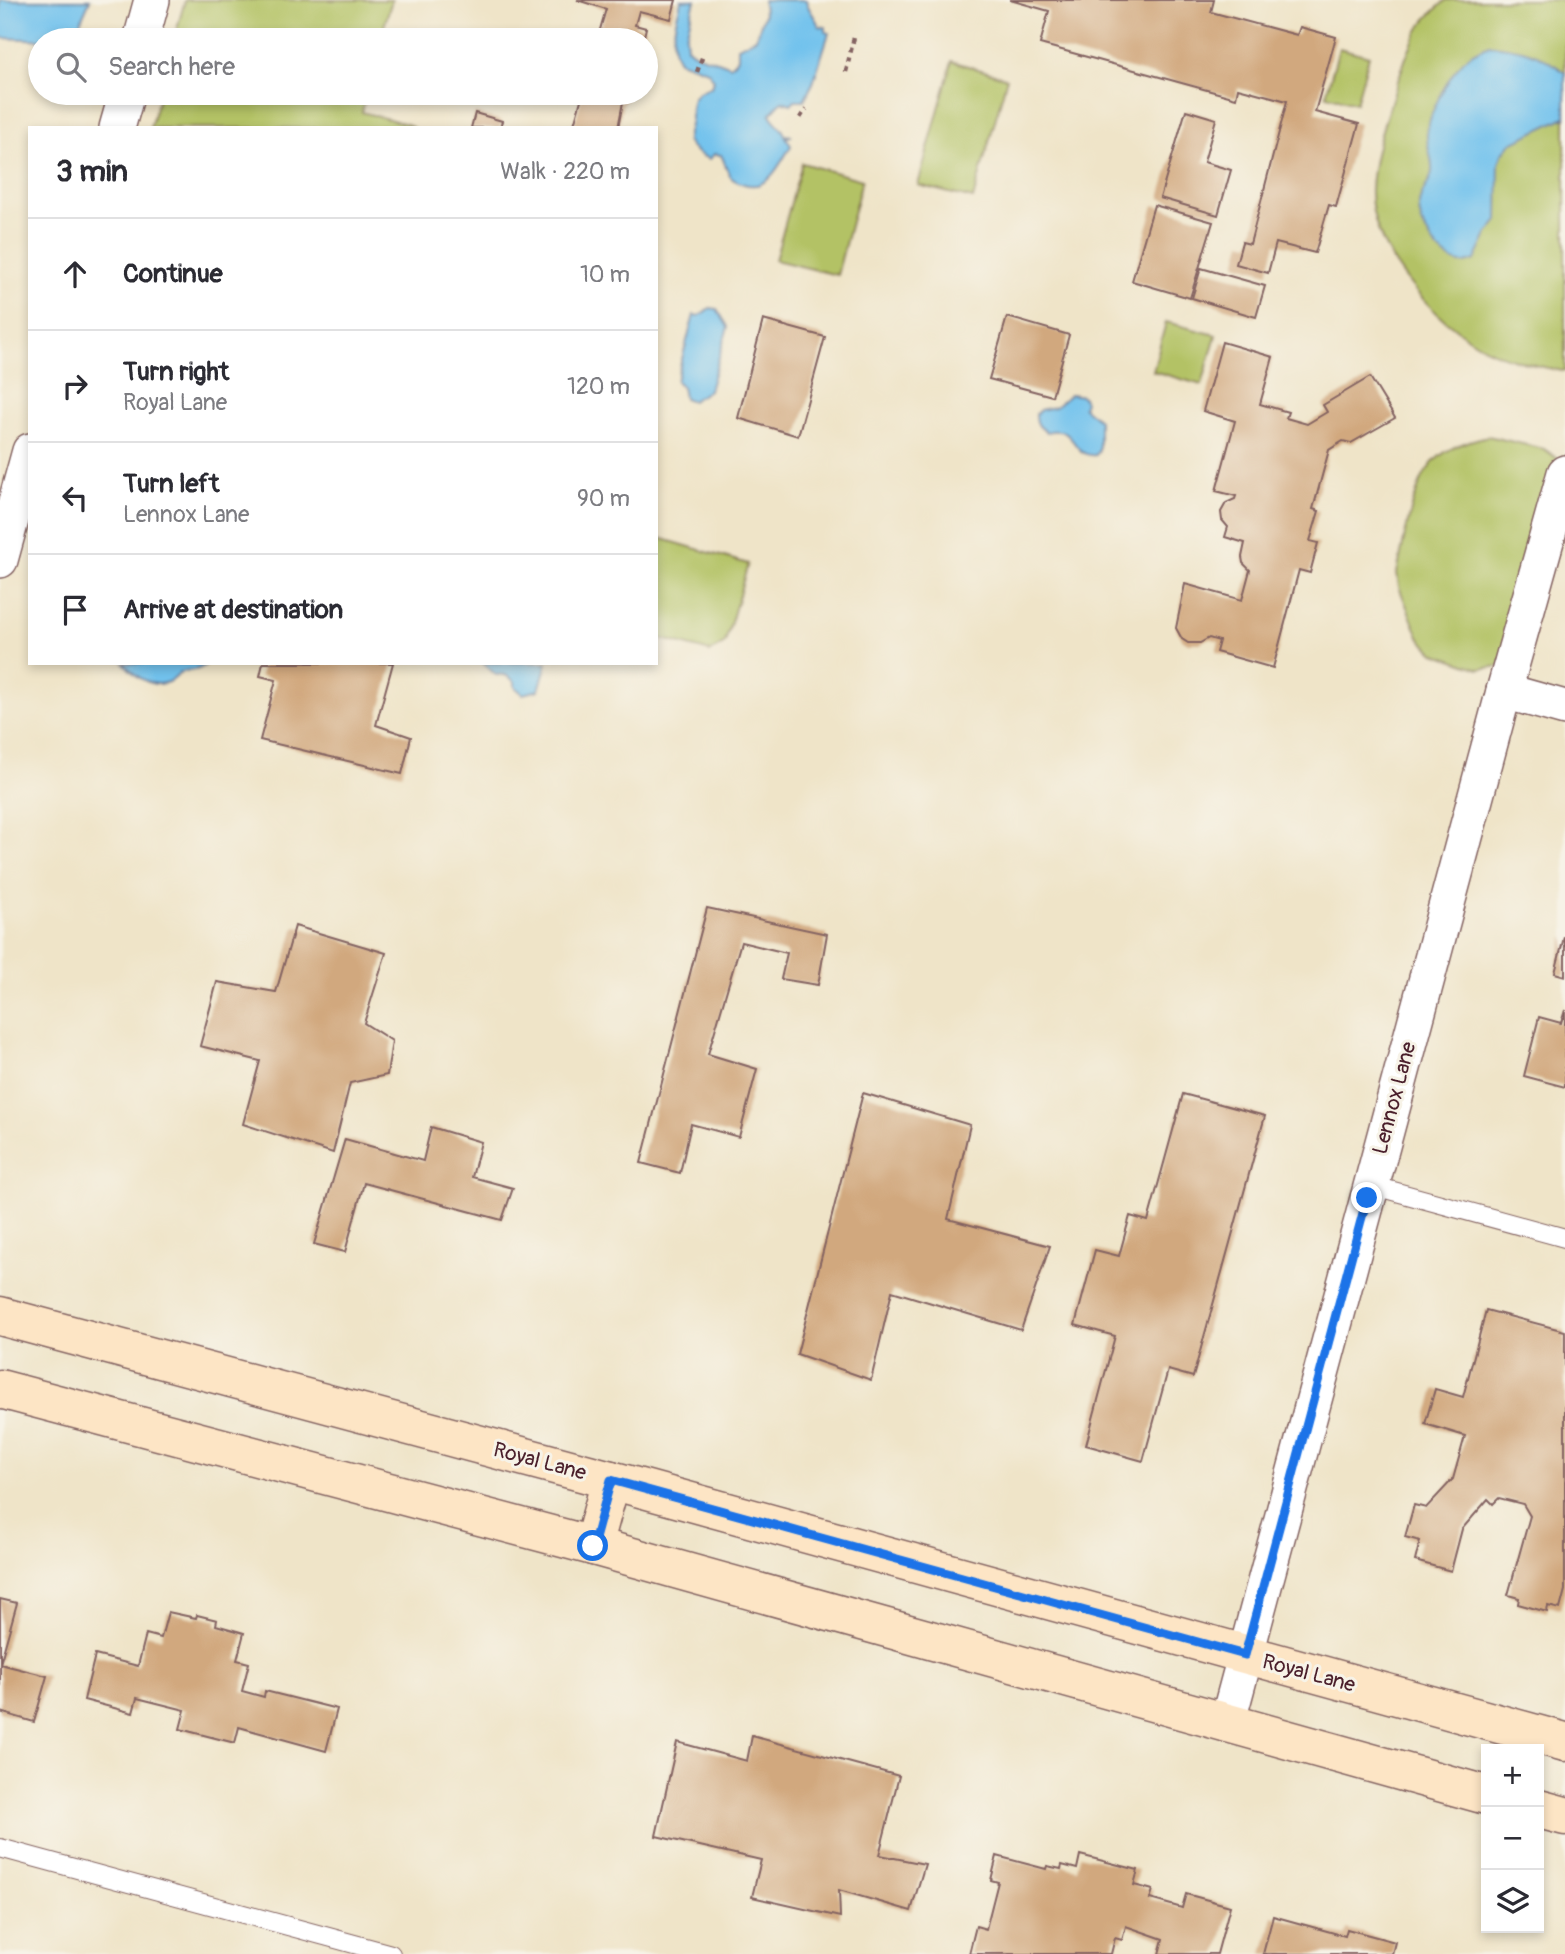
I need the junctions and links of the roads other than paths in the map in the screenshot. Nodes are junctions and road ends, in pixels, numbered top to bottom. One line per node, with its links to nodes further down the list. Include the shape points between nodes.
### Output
1 (152, 0): 2 (street)
2 (144, 28)
3 (124, 105): 4 (street)
4 (118, 126)
5 (28, 458): 7 (street)
6 (1565, 473): 8 (street, Lennox Lane)
7 (0, 560)
8 (1504, 691): 9 (street); 10 (street, Lennox Lane)
9 (1565, 708)
10 (1371, 1185): 11 (lane); 16 (street, Lennox Lane)
11 (1565, 1238)
12 (0, 1316): 14 (main road, Royal Lane)
13 (0, 1390): 15 (main road)
14 (611, 1480): 15 (main road); 16 (main road, Royal Lane)
15 (593, 1546): 17 (main road)
16 (1245, 1655): 17 (street, Lennox Lane); 18 (main road, Royal Lane)
17 (1227, 1724): 19 (main road)
18 (1565, 1742)
19 (1481, 1794)
20 (1544, 1810): 21 (main road)
21 (1565, 1816)
22 (0, 1848): 23 (lane)
23 (391, 1954)

